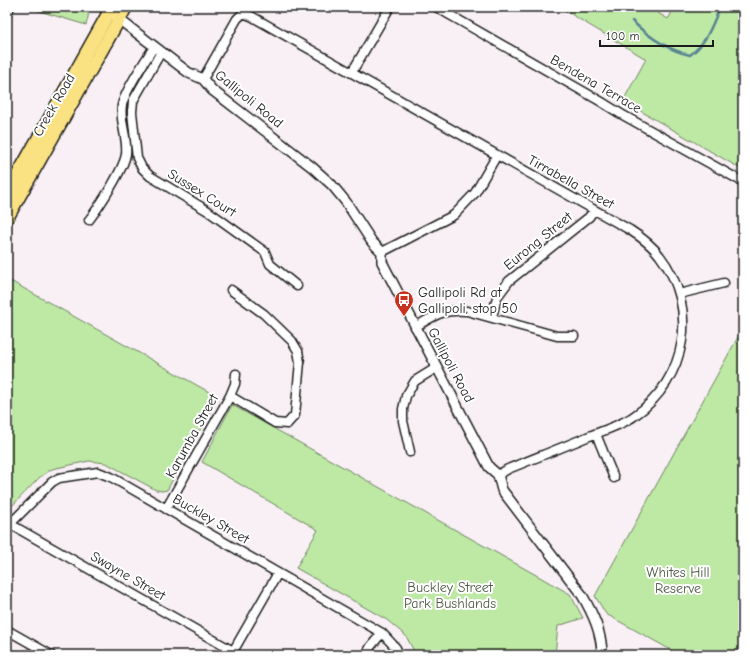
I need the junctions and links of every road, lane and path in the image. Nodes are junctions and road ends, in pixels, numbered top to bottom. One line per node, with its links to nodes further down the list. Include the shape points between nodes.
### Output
1 (10, 7): 6 (street)
2 (126, 7): 7 (main road, Creek Road)
3 (390, 7): 9 (street)
4 (436, 7): 14 (street, Bendena Terrace)
5 (108, 9): 7 (street, Gallipoli Road); 15 (main road, Creek Road)
6 (7, 13)
7 (119, 20): 8 (street, Gallipoli Road); 17 (main road, Creek Road)
8 (158, 50): 10 (street, Gallipoli Road, via 189,73); 11 (street); 12 (street, Sussex Court)
9 (352, 72): 10 (street, Tirrabella Street, via 243,13 237,19); 13 (street, Tirrabella Street)
10 (203, 79): 19 (street, Gallipoli Road, via 212,90 332,185 372,242)
11 (124, 97): 12 (street); 18 (street, via 121,114 126,153 123,164)
12 (133, 100): 21 (street, Sussex Court, via 137,158 142,168 150,176 208,211 265,252 270,264)
13 (497, 156): 16 (street, Tirrabella Street); 19 (street, via 475,193 454,215)
14 (743, 182)
15 (7, 194)
16 (594, 210): 23 (street, Tirrabella Street, via 644,240 659,255 672,274); 24 (street, Eurong Street, via 589,217 509,281 498,297)
17 (7, 218)
18 (89, 220)
19 (382, 252): 25 (street, Gallipoli Road, via 382,262)
20 (724, 283): 23 (street)
21 (297, 286)
22 (231, 290): 29 (street, via 264,314 292,341 298,351 300,362 296,415 287,424 275,423)
23 (679, 294): 30 (street, Tirrabella Street, via 684,329 681,350 665,386 634,416)
24 (492, 317): 25 (street, via 453,310 442,312); 26 (street, via 557,336)
25 (415, 327): 27 (street, Gallipoli Road)
26 (574, 336)
27 (436, 368): 31 (street, via 415,381 406,396 402,409); 32 (street, Gallipoli Road, via 489,467)
28 (236, 374): 29 (street, Karumba Street)
29 (230, 396): 34 (street, Karumba Street)
30 (596, 434): 32 (street, Tirrabella Street); 33 (street)
31 (410, 452)
32 (498, 475): 43 (street, Gallipoli Road, via 502,490 587,603 598,628)
33 (614, 478)
34 (166, 509): 35 (street, Buckley Street, via 112,477 98,472 59,478 52,482); 36 (street, Buckley Street)
35 (8, 526): 39 (street, Swayne Street)
36 (278, 573): 38 (street, Buckley Street); 39 (street)
37 (7, 630): 40 (street)
38 (382, 633): 41 (street); 42 (street, Buckley Street)
39 (232, 653)
40 (51, 655)
41 (366, 655)
42 (399, 655)
43 (602, 655)

